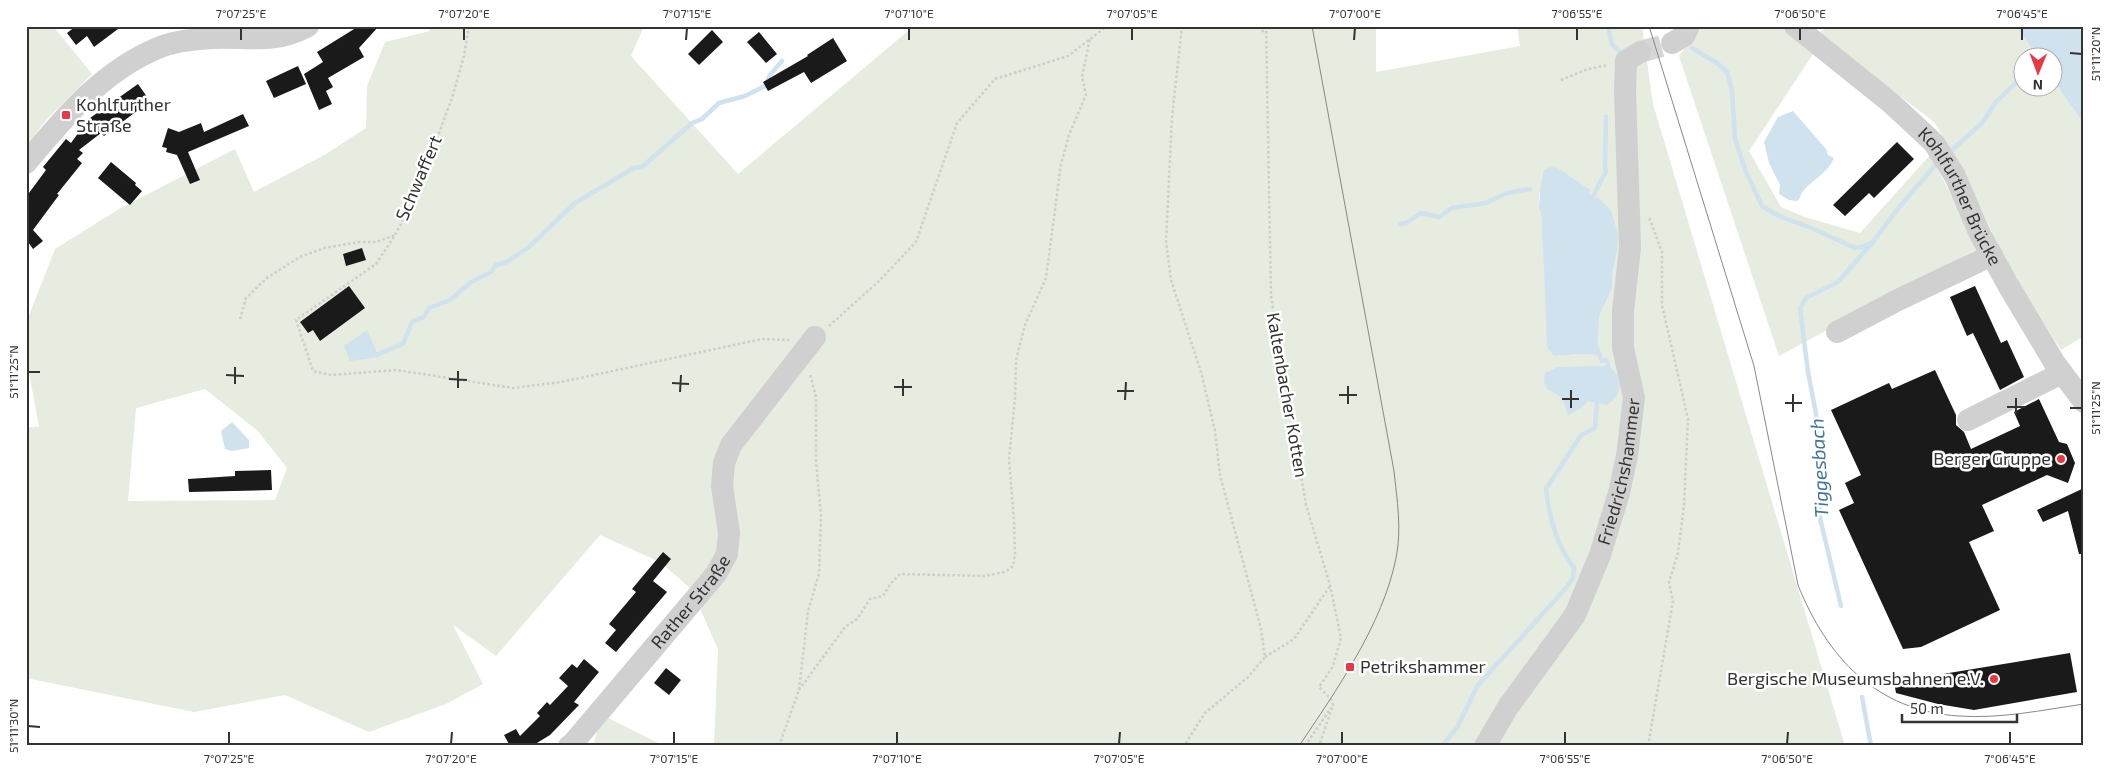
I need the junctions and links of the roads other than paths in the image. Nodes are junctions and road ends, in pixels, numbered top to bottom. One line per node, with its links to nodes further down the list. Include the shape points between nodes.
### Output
1 (308, 26): 6 (street, via 284,36 261,40 213,38 165,45 130,61 66,115)
2 (1689, 26): 4 (street, via 1684,36)
3 (1795, 26): 7 (street, Kohlfurther Brücke, via 1891,103 1934,143 1955,176)
4 (1672, 43)
5 (1633, 57): 14 (street, Friedrichshammer, via 1625,90 1630,247 1623,348 1634,398 1627,456 1600,555 1575,615 1508,707)
6 (26, 163)
7 (1992, 255): 8 (street); 10 (street, Kohlfurther Brücke)
8 (1837, 332)
9 (808, 346): 13 (street, Rather Straße, via 732,445 724,463 722,486 730,533 727,554 716,574)
10 (2062, 373): 11 (street, Kohlfurther Brücke); 12 (street)
11 (2084, 402)
12 (1968, 420)
13 (569, 746)
14 (1485, 746)

